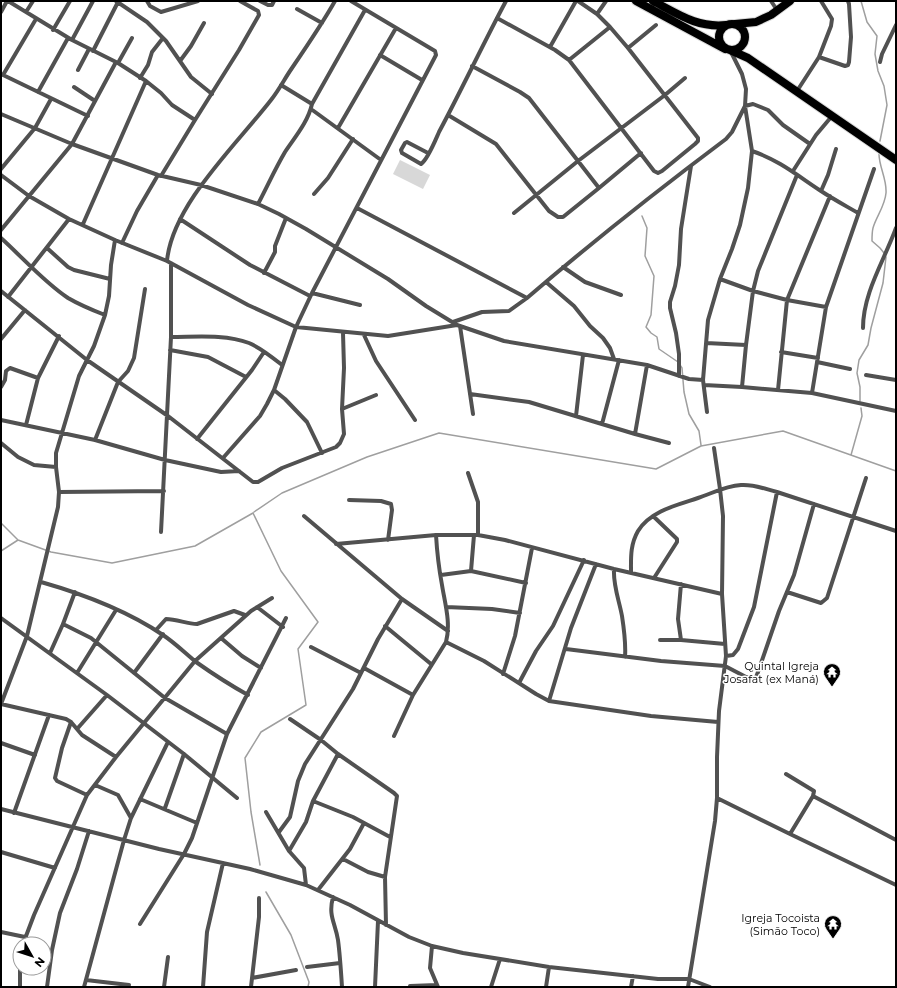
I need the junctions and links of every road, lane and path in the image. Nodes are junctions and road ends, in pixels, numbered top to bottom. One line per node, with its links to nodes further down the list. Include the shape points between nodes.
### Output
1 (7, 1): 25 (street); 26 (street)
2 (33, 1): 26 (street)
3 (70, 1): 37 (street)
4 (93, 1): 40 (street)
5 (147, 1): 6 (street, via 150,6 161,12)
6 (198, 1)
7 (240, 1): 62 (street, via 258,11 259,15)
8 (260, 1): 9 (street, via 272,5)
9 (274, 1)
10 (335, 1): 31 (street)
11 (352, 1): 23 (street)
12 (506, 1): 28 (street)
13 (577, 1): 27 (street); 41 (street)
14 (606, 1): 27 (street)
15 (636, 1): 44 (highway)
16 (654, 1): 33 (highway, via 702,25)
17 (771, 1): 24 (street)
18 (790, 1): 24 (highway)
19 (821, 1): 46 (street, via 832,19)
20 (848, 1): 46 (street, via 851,37 848,64 845,66)
21 (117, 2): 39 (street, via 144,18); 43 (street)
22 (297, 9): 31 (street)
23 (365, 10): 36 (street); 66 (street)
24 (777, 10): 33 (highway, via 756,22)
25 (1, 12)
26 (26, 12): 29 (street)
27 (597, 14): 35 (street)
28 (497, 18): 41 (street); 51 (street)
29 (36, 19): 37 (street); 53 (street)
30 (204, 23): 48 (street)
31 (322, 23): 58 (street)
32 (656, 24): 42 (street)
33 (730, 25): 44 (highway, via 722,28 719,35 720,43); 44 (highway, via 742,29 745,37 742,46)
34 (896, 25): 50 (street)
35 (610, 27): 42 (street); 47 (street)
36 (396, 28): 45 (street); 56 (street, via 436,52)
37 (53, 30): 40 (street)
38 (132, 38): 49 (street)
39 (162, 38): 48 (street); 54 (street, via 152,52)
40 (70, 39): 43 (street); 61 (street)
41 (550, 47): 47 (street)
42 (628, 48): 63 (street)
43 (91, 50): 49 (street); 52 (street)
44 (728, 50): 60 (highway, via 748,58); 67 (street, via 742,74 746,89)
45 (380, 55): 56 (street); 76 (street)
46 (819, 57): 60 (street)
47 (569, 60): 74 (street)
48 (180, 61): 62 (street, via 192,77)
49 (117, 62): 54 (street); 65 (street)
50 (880, 62)
51 (472, 66): 70 (street); 87 (street, via 525,95 534,103)
52 (78, 70)
53 (2, 74): 61 (street)
54 (140, 78): 57 (street)
55 (685, 78): 63 (street)
56 (422, 80): 85 (street)
57 (146, 81): 73 (street, via 172,106); 84 (street)
58 (281, 85): 66 (street); 95 (street)
59 (74, 87): 65 (street)
60 (797, 91): 72 (highway)
61 (38, 92): 64 (street)
62 (212, 94): 73 (street)
63 (665, 95): 74 (street); 83 (street, via 698,141 658,173)
64 (50, 99): 71 (street); 75 (street)
65 (95, 101): 71 (street)
66 (312, 104): 68 (street)
67 (745, 106): 79 (street, via 753,104 768,110 788,129); 81 (street); 88 (street, via 726,140)
68 (311, 109): 76 (street); 102 (street)
69 (1, 114): 75 (street)
70 (448, 115): 82 (street); 99 (street, via 496,144)
71 (88, 116): 78 (street)
72 (832, 116): 79 (street); 86 (highway)
73 (195, 120): 94 (street)
74 (621, 127): 83 (street); 87 (street)
75 (35, 128): 78 (street); 90 (street)
76 (338, 128): 77 (street)
77 (353, 139): 85 (street); 98 (street, via 328,178)
78 (72, 144): 84 (street); 100 (street)
79 (810, 144): 91 (street)
80 (836, 149): 97 (street)
81 (752, 151): 91 (street, via 769,157); 122 (street, via 740,225)
82 (428, 153): 82 (street, via 421,164 401,150 407,142)
83 (641, 153): 96 (street)
84 (112, 159): 94 (street); 109 (street)
85 (381, 160): 103 (street)
86 (896, 160)
87 (578, 161): 96 (street); 99 (street)
88 (691, 166): 119 (street); 159 (street, via 681,229 679,270 670,302 679,354)
89 (874, 169): 105 (street)
90 (1, 170)
91 (793, 171): 93 (street)
92 (1, 174): 100 (street)
93 (797, 175): 97 (street); 125 (street, via 761,262)
94 (160, 176): 95 (street); 114 (street, via 137,211)
95 (201, 185): 102 (street); 108 (street)
96 (599, 188): 99 (street, via 563,217 553,215)
97 (821, 191): 101 (street)
98 (314, 194)
99 (537, 195): 104 (street)
100 (29, 196): 107 (street); 111 (street)
101 (830, 196): 105 (street); 131 (street)
102 (258, 204): 106 (street)
103 (357, 208): 115 (street); 130 (street)
104 (514, 213)
105 (858, 213): 133 (street)
106 (286, 218): 115 (street); 120 (street, via 275,252)
107 (70, 219): 109 (street); 116 (street)
108 (180, 219): 117 (street, via 170,240); 120 (street)
109 (84, 224): 113 (street)
110 (896, 228): 139 (street, via 870,290 863,314)
111 (1, 230)
112 (1, 238): 118 (street)
113 (115, 240): 114 (street); 121 (street)
114 (122, 243): 117 (street)
115 (335, 246): 127 (street); 136 (street)
116 (47, 248): 118 (street); 121 (street, via 74,270)
117 (169, 262): 138 (street, via 248,305); 143 (street)
118 (32, 267): 129 (street); 135 (street, via 70,299)
119 (563, 267): 123 (street); 128 (street, via 585,282)
120 (264, 273): 127 (street)
121 (110, 279): 135 (street)
122 (720, 279): 125 (street); 145 (street, via 708,320)
123 (546, 282): 130 (street); 151 (street, via 574,306 610,348)
124 (145, 289): 164 (street, via 134,358 128,371)
125 (753, 291): 131 (street); 146 (street)
126 (2, 293): 129 (street)
127 (311, 295): 132 (street); 138 (street)
128 (621, 295)
129 (8, 297): 134 (street)
130 (527, 298): 136 (street, via 509,311 482,312)
131 (787, 300): 133 (street); 149 (street)
132 (360, 304)
133 (826, 307): 154 (street)
134 (25, 310): 142 (street); 144 (street)
135 (105, 315): 152 (street)
136 (453, 322): 137 (street)
137 (459, 326): 141 (street, via 391,336); 150 (street, via 504,341); 171 (street)
138 (296, 327): 140 (street); 155 (street)
139 (863, 328)
140 (343, 333): 141 (street); 173 (street)
141 (364, 335): 180 (street, via 376,361)
142 (58, 336): 152 (street); 161 (street)
143 (171, 338): 147 (street); 148 (street, via 229,338 248,343)
144 (1, 339)
145 (706, 343): 146 (street); 162 (street)
146 (746, 346): 167 (street)
147 (170, 350): 160 (street, via 208,357); 177 (street)
148 (264, 352): 155 (street); 160 (street)
149 (781, 352): 154 (street); 169 (street)
150 (583, 355): 151 (street); 178 (street)
151 (614, 359): 153 (street)
152 (87, 360): 164 (street); 183 (street, via 79,376)
153 (620, 360): 156 (street); 181 (street)
154 (817, 360): 157 (street); 170 (street)
155 (282, 365): 168 (street)
156 (647, 366): 159 (street); 184 (street)
157 (850, 368)
158 (866, 375): 163 (street)
159 (679, 376): 162 (street)
160 (246, 377): 185 (street)
161 (38, 378): 166 (street, via 10,368 6,371 6,380); 182 (street)
162 (703, 380): 165 (street)
163 (896, 380)
164 (118, 382): 177 (street); 186 (street)
165 (704, 385): 167 (street); 175 (street)
166 (1, 387)
167 (742, 387): 169 (street)
168 (274, 390): 190 (street, via 307,422); 191 (street, via 260,416)
169 (778, 390): 170 (street)
170 (812, 393): 174 (street)
171 (470, 394): 176 (street); 178 (street, via 517,400)
172 (376, 395): 173 (street)
173 (342, 410): 190 (street, via 343,439 336,447)
174 (896, 411)
175 (707, 412)
176 (473, 414)
177 (168, 416): 185 (street); 192 (street)
178 (576, 416): 181 (street)
179 (1, 420): 182 (street)
180 (415, 420)
181 (602, 424): 184 (street)
182 (26, 425): 183 (street)
183 (62, 433): 186 (street); 193 (street, via 56,453)
184 (634, 434): 187 (street)
185 (197, 438): 191 (street)
186 (95, 440): 192 (street)
187 (669, 443)
188 (1, 444): 193 (street, via 34,465)
189 (714, 448): 197 (street)
190 (322, 453): 194 (street, via 282,468 258,482 253,482)
191 (223, 458): 194 (street)
192 (165, 460): 194 (street, via 221,472); 198 (street)
193 (56, 467): 199 (street)
194 (239, 471)
195 (468, 473): 209 (street, via 478,502)
196 (866, 478): 205 (street)
197 (720, 489): 200 (street, via 747,485); 204 (street, via 672,506); 225 (street, via 723,526)
198 (164, 491): 199 (street); 207 (street)
199 (59, 492): 220 (street)
200 (777, 492): 202 (street); 251 (street, via 754,607 738,649 733,655)
201 (350, 500): 210 (street, via 381,501 391,504)
202 (814, 504): 205 (street); 224 (street)
203 (304, 516): 211 (street)
204 (653, 516): 217 (street, via 645,522 634,540 631,548); 219 (street, via 677,539)
205 (854, 517): 206 (street); 224 (street, via 827,598 821,603)
206 (896, 531)
207 (161, 532)
208 (436, 535): 209 (street); 210 (street); 218 (street)
209 (476, 535): 212 (street); 216 (street)
210 (388, 540): 211 (street)
211 (336, 544): 227 (street)
212 (532, 548): 213 (street); 221 (street)
213 (584, 560): 214 (street); 262 (street, via 553,626)
214 (596, 564): 215 (street); 249 (street, via 571,628)
215 (614, 569): 217 (street); 252 (street)
216 (471, 571): 218 (street); 221 (street)
217 (631, 573): 219 (street)
218 (441, 575): 229 (street)
219 (654, 578): 222 (street)
220 (41, 582): 223 (street); 241 (street)
221 (526, 583): 231 (street)
222 (681, 584): 225 (street); 244 (street, via 678,619)
223 (75, 592): 230 (street); 235 (street)
224 (788, 592): 255 (street, via 778,612 755,680)
225 (722, 594): 247 (street)
226 (272, 598): 228 (street)
227 (402, 599): 236 (street); 239 (street)
228 (257, 607): 232 (street); 237 (street)
229 (446, 607): 231 (street); 239 (street)
230 (116, 610): 238 (street); 245 (street)
231 (520, 613): 261 (street)
232 (245, 615): 238 (street, via 234,611 197,624 166,619); 242 (street)
233 (1, 618): 241 (street)
234 (286, 618): 237 (street)
235 (63, 624): 245 (street); 250 (street)
236 (385, 626): 254 (street); 257 (street)
237 (283, 627): 256 (street)
238 (156, 630): 240 (street)
239 (448, 631): 246 (street)
240 (163, 634): 253 (street); 259 (street)
241 (27, 636): 250 (street); 268 (street)
242 (221, 638): 253 (street); 256 (street)
243 (660, 640): 244 (street)
244 (681, 640): 247 (street)
245 (96, 642): 258 (street); 259 (street)
246 (446, 642): 254 (street); 261 (street, via 484,661)
247 (725, 644): 251 (street)
248 (311, 647): 260 (street)
249 (566, 649): 252 (street); 267 (street)
250 (50, 653): 258 (street)
251 (726, 656): 255 (street)
252 (625, 657): 255 (street)
253 (195, 661): 264 (street); 266 (street)
254 (431, 664): 265 (street)
255 (725, 666): 272 (street)
256 (261, 668): 264 (street)
257 (364, 668): 260 (street); 265 (street)
258 (77, 673): 263 (street)
259 (134, 673): 266 (street)
260 (361, 673): 277 (street)
261 (503, 674): 262 (street)
262 (518, 684): 267 (street)
263 (108, 695): 273 (street); 274 (street)
264 (248, 695): 275 (street)
265 (414, 695): 276 (street)
266 (165, 698): 273 (street); 275 (street)
267 (549, 701): 272 (street, via 651,716)
268 (1, 704): 269 (street)
269 (49, 714): 271 (street); 282 (street)
270 (290, 719): 277 (street)
271 (71, 722): 274 (street); 287 (street, via 62,748 56,780)
272 (718, 722): 290 (street)
273 (144, 724): 278 (street); 283 (street)
274 (77, 729): 283 (street)
275 (227, 734): 285 (street)
276 (394, 736)
277 (320, 740): 281 (street); 302 (street, via 301,772 290,817)
278 (168, 742): 280 (street); 291 (street)
279 (1, 743): 282 (street)
280 (184, 754): 285 (street); 293 (street)
281 (338, 754): 292 (street); 304 (street, via 397,796)
282 (35, 755): 296 (street)
283 (116, 757): 286 (street)
284 (786, 774): 288 (street, via 813,789)
285 (212, 776): 289 (street); 298 (street)
286 (95, 784): 287 (street); 297 (street, via 118,795)
287 (87, 795): 300 (street)
288 (813, 796): 303 (street); 306 (street)
289 (237, 798)
290 (717, 798): 303 (street); 336 (street)
291 (140, 799): 293 (street); 297 (street)
292 (313, 801): 299 (street); 307 (street, via 306,822)
293 (165, 808): 298 (street)
294 (1, 809): 296 (street)
295 (266, 812): 302 (street)
296 (14, 813): 300 (street)
297 (131, 818): 305 (street)
298 (197, 823): 309 (street)
299 (364, 823): 304 (street); 310 (street)
300 (73, 827): 301 (street); 312 (street)
301 (89, 832): 305 (street); 341 (street, via 78,869 60,913)
302 (279, 832): 307 (street)
303 (790, 834): 315 (street)
304 (390, 837): 313 (street)
305 (124, 840): 309 (street); 335 (street)
306 (896, 840)
307 (289, 851): 314 (street, via 304,868)
308 (1, 852): 312 (street)
309 (184, 854): 311 (street); 320 (street)
310 (343, 859): 313 (street, via 368,872); 316 (street)
311 (223, 863): 314 (street); 344 (street, via 207,932)
312 (55, 868): 324 (street)
313 (385, 877): 321 (street)
314 (306, 885): 316 (street)
315 (896, 885)
316 (318, 890): 317 (street)
317 (333, 897): 319 (street); 328 (street, via 330,908 337,934)
318 (259, 898): 334 (street)
319 (378, 921): 321 (street); 347 (street)
320 (140, 924)
321 (386, 925): 325 (street)
322 (1, 932): 323 (street)
323 (20, 936)
324 (25, 936)
325 (432, 946): 327 (street); 339 (street, via 430,968)
326 (168, 957): 343 (street)
327 (500, 959): 330 (street); 348 (street)
328 (340, 962): 329 (street); 346 (street)
329 (307, 967)
330 (549, 967): 333 (street); 349 (street)
331 (296, 970): 334 (street)
332 (20, 976): 340 (street)
333 (633, 976): 336 (street); 350 (street)
334 (252, 978): 345 (street)
335 (86, 980): 337 (street); 342 (street)
336 (689, 980): 351 (street); 352 (street)
337 (129, 985)
338 (410, 986): 339 (street)
339 (437, 986)
340 (20, 987)
341 (47, 987)
342 (84, 987)
343 (164, 987)
344 (203, 987)
345 (251, 987)
346 (342, 987)
347 (375, 987)
348 (491, 987)
349 (546, 987)
350 (631, 987)
351 (688, 987)
352 (710, 987)

